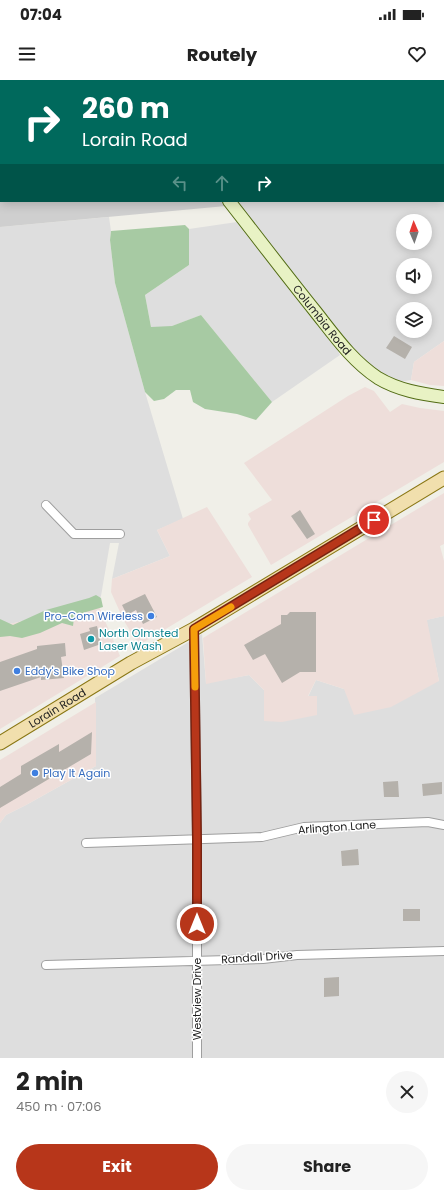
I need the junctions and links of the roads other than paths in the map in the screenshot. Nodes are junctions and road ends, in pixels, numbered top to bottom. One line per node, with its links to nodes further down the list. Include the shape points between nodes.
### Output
1 (230, 202): 2 (main road, Columbia Road, via 331,332 364,368 395,387 414,393)
2 (444, 397)
3 (444, 478): 6 (main road, Lorain Road)
4 (46, 505): 5 (street, via 74,534)
5 (120, 534)
6 (194, 629): 7 (main road, Lorain Road, via 131,663); 9 (street, Westview Drive)
7 (0, 743)
8 (444, 825): 9 (street, Arlington Lane, via 428,822 304,827 262,837)
9 (197, 840): 10 (street, Arlington Lane); 12 (street, Westview Drive)
10 (86, 843)
11 (444, 951): 12 (street, Randall Drive)
12 (197, 961): 13 (street, Randall Drive); 14 (street, Westview Drive)
13 (46, 965)
14 (197, 1058)

